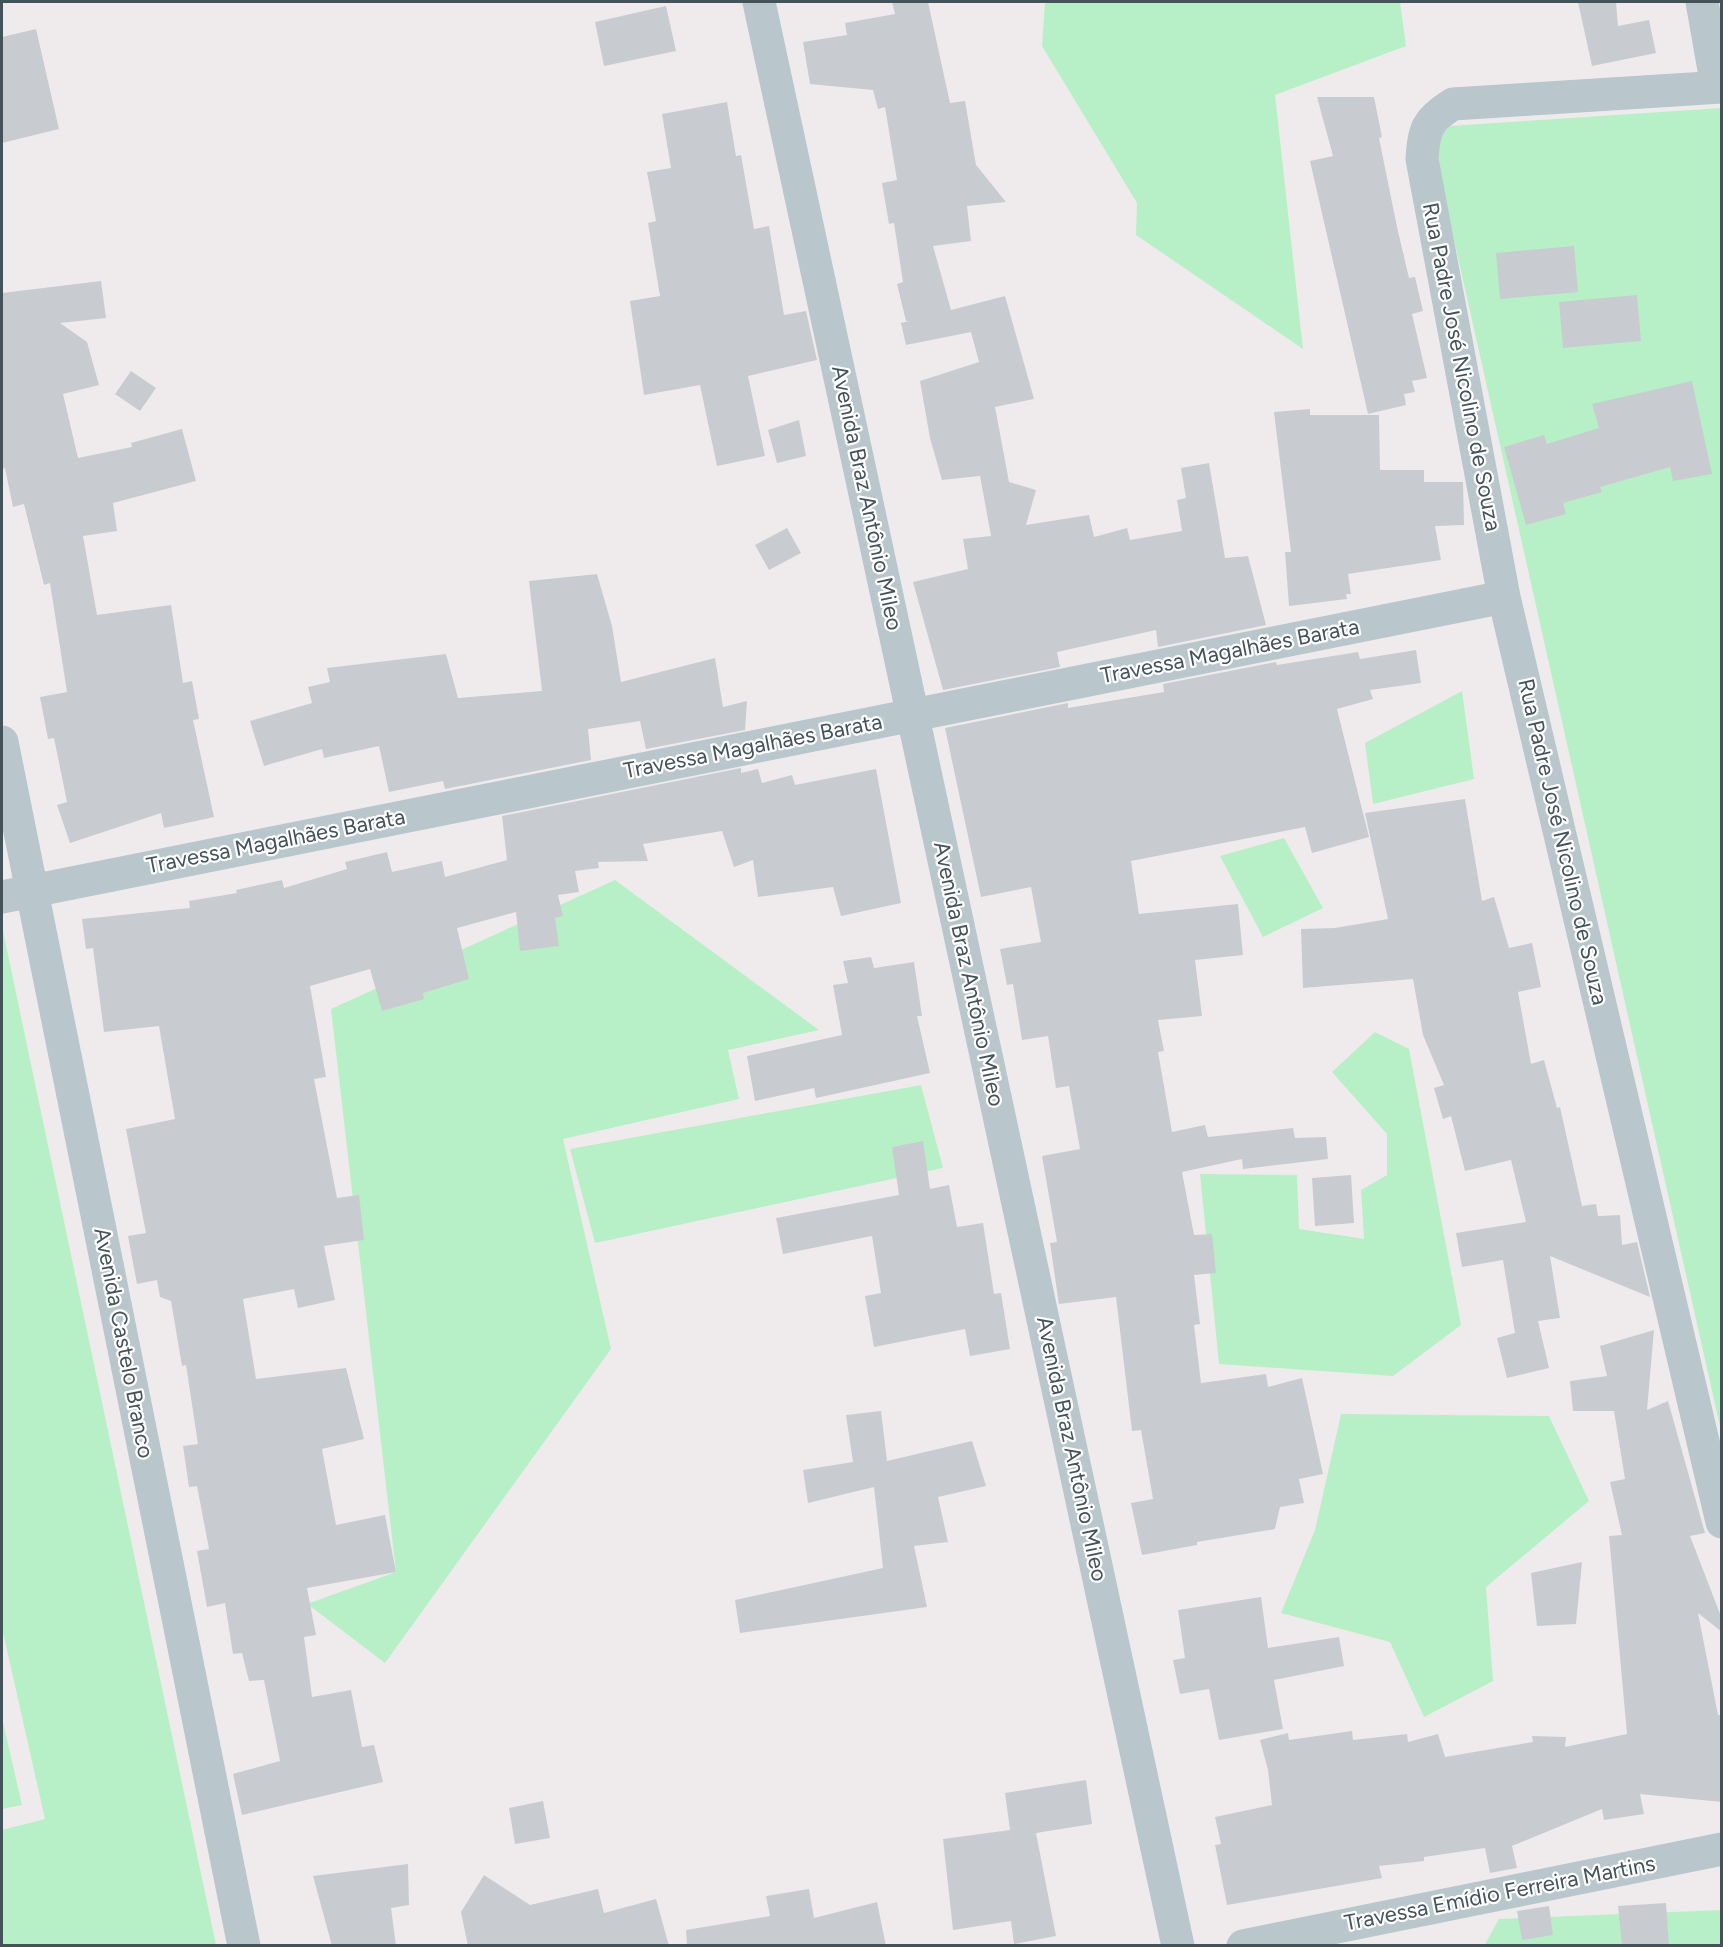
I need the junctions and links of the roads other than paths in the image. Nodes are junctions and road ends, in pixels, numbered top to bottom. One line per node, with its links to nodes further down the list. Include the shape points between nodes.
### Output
1 (759, 2): 5 (street, Avenida Braz Antônio Mileo)
2 (1702, 2): 3 (street)
3 (1719, 87): 4 (street, Rua Padre José Nicolino de Souza, via 1453,104 1436,114 1424,132 1422,159)
4 (1504, 597): 5 (street, Travessa Magalhães Barata); 8 (street, Rua Padre José Nicolino de Souza)
5 (912, 715): 7 (street, Travessa Magalhães Barata); 11 (street, Avenida Braz Antônio Mileo)
6 (2, 742): 7 (street, Avenida Castelo Branco)
7 (17, 894): 10 (street, Avenida Castelo Branco)
8 (1722, 1522)
9 (1722, 1849): 12 (street, Travessa Emídio Ferreira Martins)
10 (244, 1946)
11 (1178, 1946)
12 (1243, 1946)

